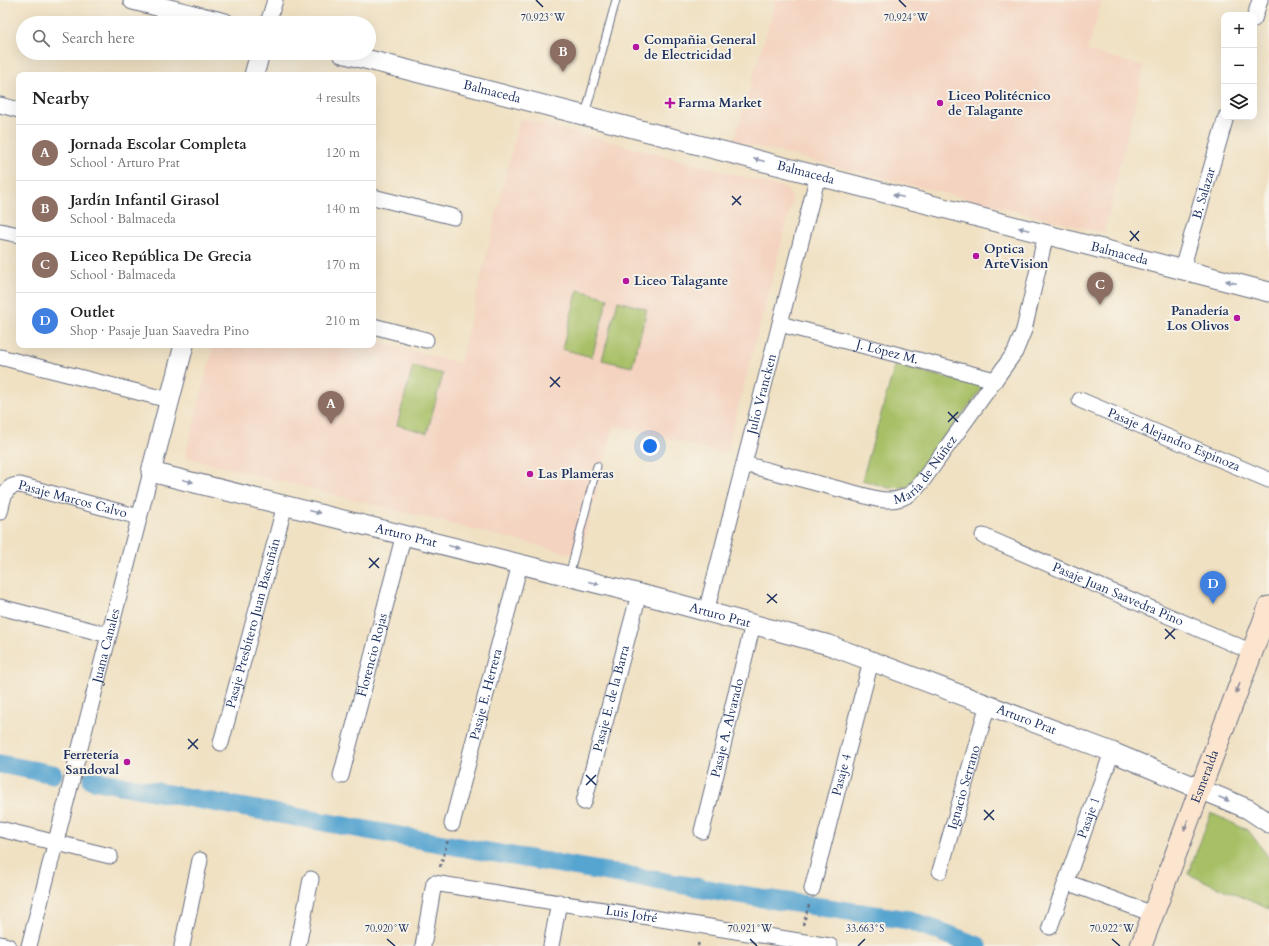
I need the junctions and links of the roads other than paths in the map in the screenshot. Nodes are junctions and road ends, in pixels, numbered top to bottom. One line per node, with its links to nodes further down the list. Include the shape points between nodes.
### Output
1 (133, 0): 6 (street)
2 (276, 0): 7 (street)
3 (616, 0): 13 (lane)
4 (1260, 0): 5 (street)
5 (1256, 12)
6 (197, 16)
7 (270, 16)
8 (258, 60): 10 (street)
9 (369, 60): 13 (street, Balmaceda)
10 (255, 72)
11 (0, 105): 12 (street)
12 (16, 109)
13 (585, 115): 15 (street, Balmaceda, one-way to 13)
14 (1225, 120): 21 (street, B. Salazar)
15 (818, 175): 20 (street, Balmaceda, one-way to 15); 23 (street, Julio Vrancken)
16 (376, 198): 17 (street)
17 (454, 217)
18 (0, 230): 19 (street)
19 (16, 234)
20 (1046, 234): 21 (street, Balmaceda); 28 (street, María de Núñez, via 1024,330 1015,352)
21 (1182, 269): 22 (street, Balmaceda, one-way to 21)
22 (1269, 292)
23 (780, 324): 28 (street, J. López M.); 31 (street, Julio Vrancken)
24 (376, 327): 25 (street)
25 (426, 340)
26 (183, 348): 29 (street, Juana Canales)
27 (0, 357): 29 (street)
28 (995, 380): 31 (street, María de Núñez, via 921,484 905,497 888,501 877,499)
29 (169, 400): 33 (street, Juana Canales)
30 (1080, 400): 34 (street, Pasaje Alejandro Espinoza)
31 (744, 464): 45 (street, Julio Vrancken)
32 (597, 466): 41 (lane)
33 (150, 472): 35 (street, Arturo Prat, one-way to 35); 37 (street, Juana Canales)
34 (1269, 480)
35 (284, 505): 38 (street, Arturo Prat, one-way to 38); 51 (street, Pasaje Presbítero Juan Bascuñán)
36 (0, 512): 37 (street, Pasaje Marcos Calvo, via 8,489 20,485)
37 (139, 517): 47 (street, Juana Canales)
38 (404, 534): 40 (street, Arturo Prat, one-way to 40); 53 (street, Florencio Rojas)
39 (983, 536): 48 (street, Pasaje Juan Saavedra Pino)
40 (520, 564): 41 (street, Arturo Prat); 58 (street, Pasaje E. Herrera)
41 (569, 576): 42 (street, Arturo Prat, one-way to 42)
42 (639, 594): 45 (street, Arturo Prat); 55 (street, Pasaje E. de la Barra)
43 (0, 607): 47 (street)
44 (1269, 607): 48 (main road, Esmeralda)
45 (706, 612): 46 (street, Arturo Prat)
46 (753, 624): 49 (street, Arturo Prat, via 824,644); 59 (street, Pasaje A. Alvarado)
47 (109, 635): 60 (street, Juana Canales)
48 (1252, 652): 54 (main road, Esmeralda, one-way to 54)
49 (871, 661): 50 (street, Arturo Prat); 66 (street, Pasaje 4)
50 (988, 704): 52 (street, Arturo Prat); 63 (street, Ignacio Serrano)
51 (221, 743)
52 (1112, 752): 54 (street, Arturo Prat); 65 (street, Pasaje 1)
53 (341, 776)
54 (1200, 789): 56 (street, Arturo Prat, one-way to 56, via 1253,812); 68 (main road, Esmeralda, one-way to 68)
55 (584, 802)
56 (1269, 823)
57 (0, 829): 60 (street)
58 (450, 831)
59 (702, 831)
60 (56, 842): 61 (street); 73 (street, Juana Canales)
61 (110, 856)
62 (200, 860): 74 (street)
63 (940, 871)
64 (311, 878): 75 (street)
65 (1066, 882): 68 (street); 69 (street, Pasaje 1)
66 (811, 895)
67 (559, 902): 70 (street, Luis Jofré); 76 (street, Luis Jofré, via 434,883); 77 (street)
68 (1153, 914): 79 (main road, Esmeralda)
69 (1050, 926)
70 (797, 943): 78 (street, Luis Jofré)
71 (0, 944): 72 (street)
72 (8, 946)
73 (29, 946)
74 (182, 946)
75 (298, 946)
76 (423, 946)
77 (551, 946)
78 (830, 946)
79 (1141, 946)

